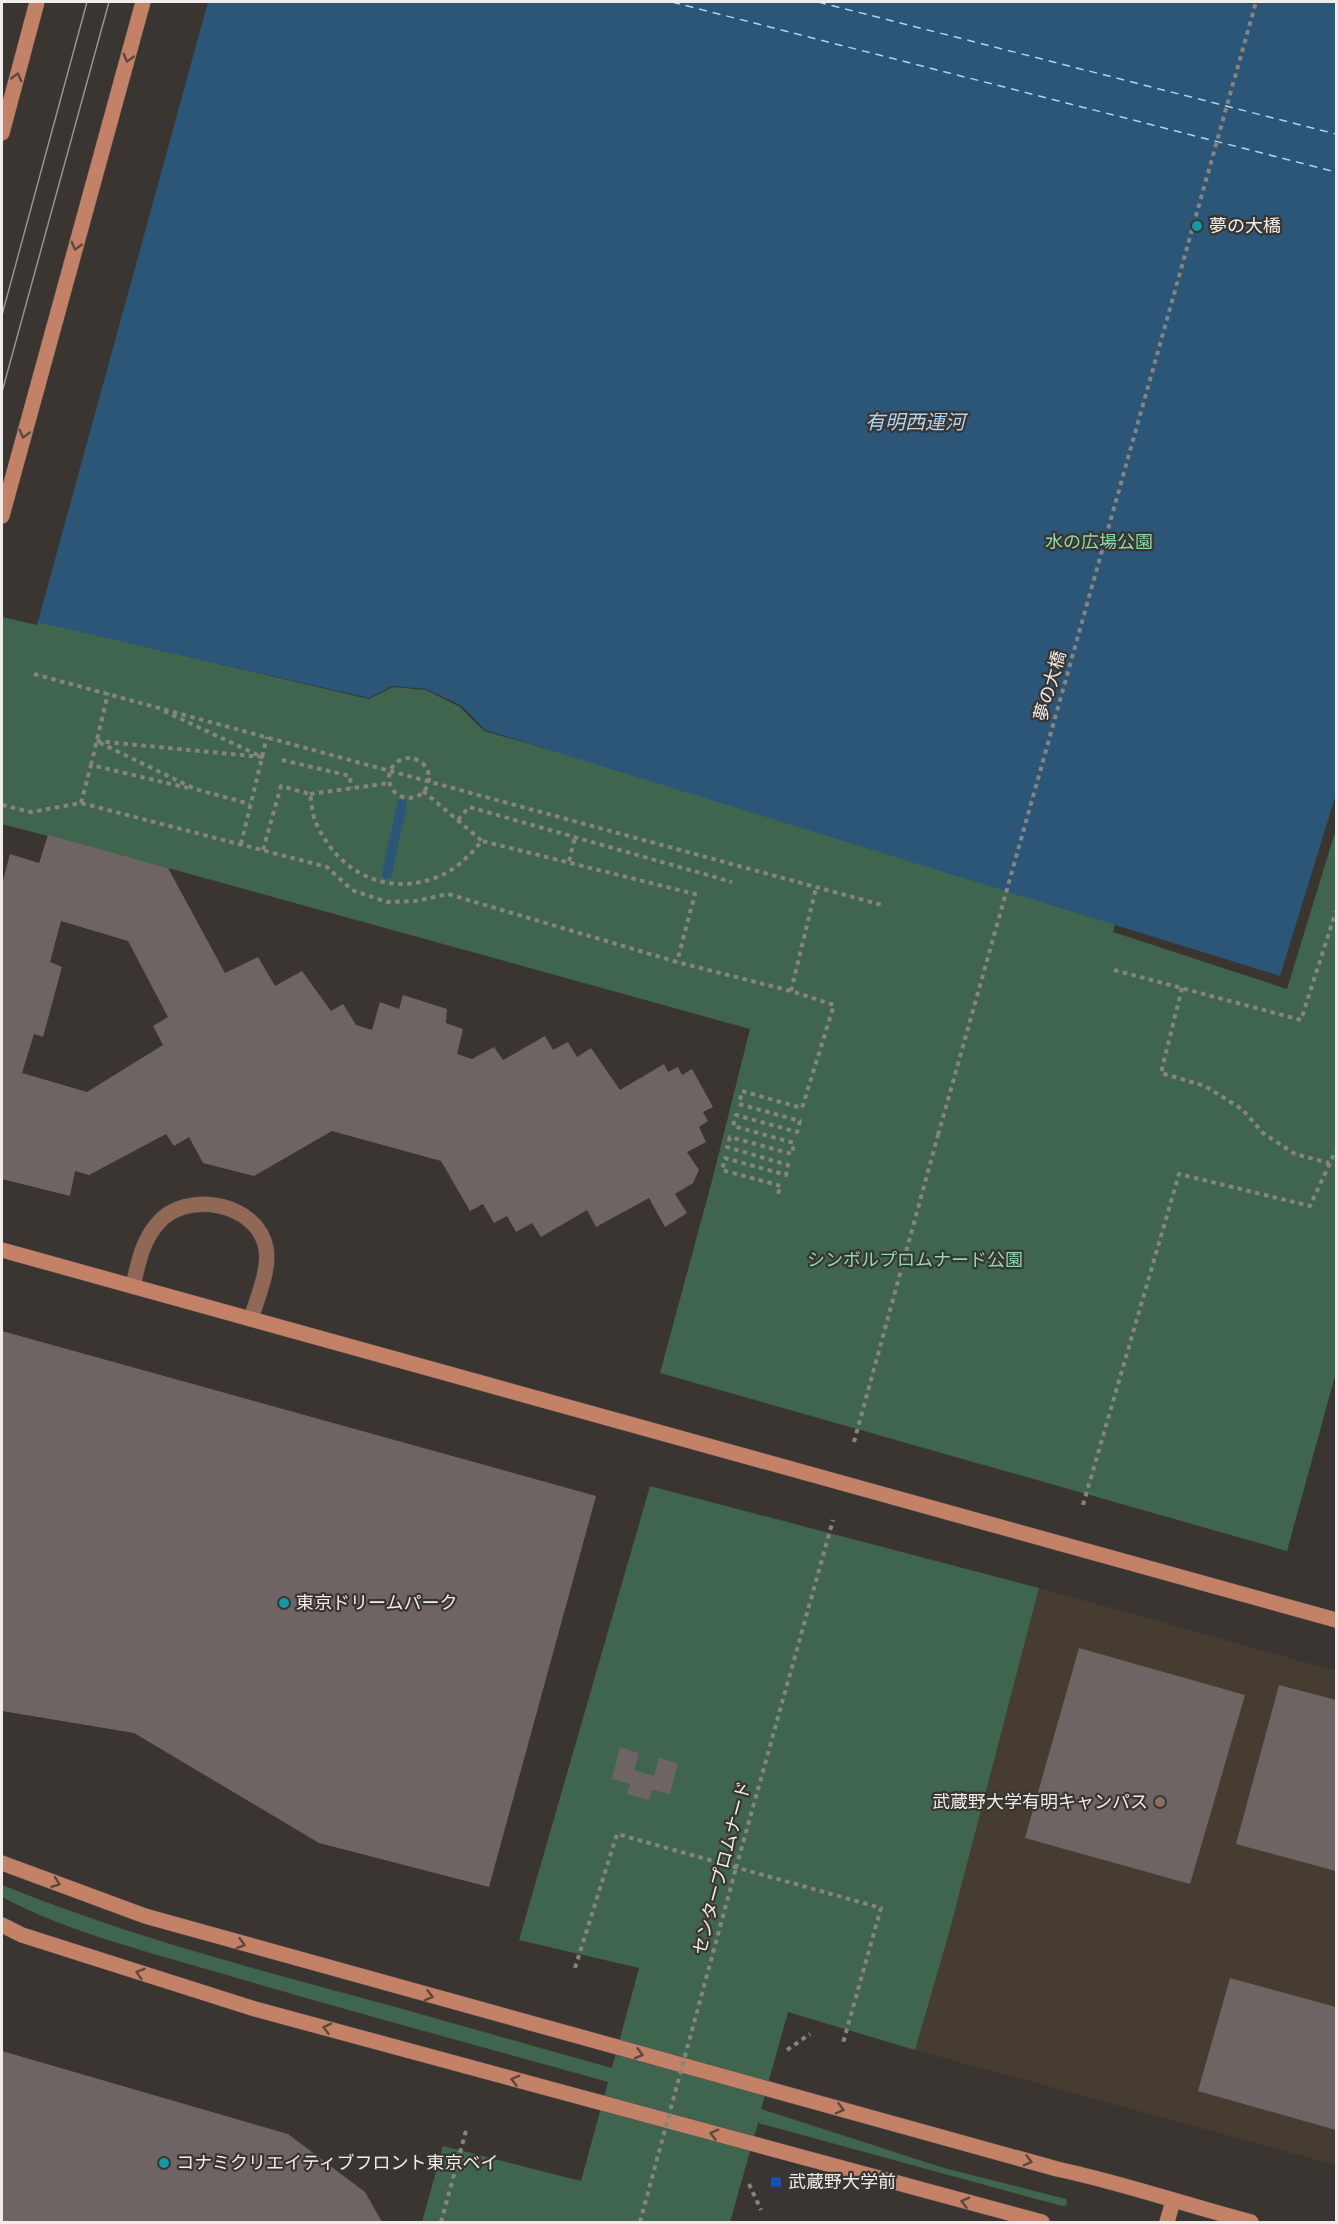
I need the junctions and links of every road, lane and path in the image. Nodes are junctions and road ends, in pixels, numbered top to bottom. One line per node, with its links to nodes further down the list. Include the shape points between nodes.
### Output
1 (38, 2): 4 (street, one-way to 1)
2 (143, 2): 5 (street, one-way to 5)
3 (1256, 2): 44 (path, 夢の大橋, bridge)
4 (2, 133)
5 (2, 516)
6 (34, 674): 7 (path)
7 (108, 693): 8 (path); 10 (path)
8 (153, 705): 9 (path); 11 (path)
9 (267, 737): 11 (path); 14 (path)
10 (96, 741): 11 (path); 13 (path); 18 (path)
11 (262, 757): 22 (path)
12 (282, 760): 17 (path, via 350,776)
13 (91, 765): 18 (path); 21 (path)
14 (390, 771): 15 (path); 15 (path, via 400,760 414,759 425,766); 16 (path)
15 (428, 781): 19 (path); 31 (path)
16 (390, 783): 17 (path); 19 (path, via 401,796 413,797)
17 (351, 788): 20 (path)
18 (195, 789): 22 (path)
19 (423, 791): 24 (path)
20 (310, 794): 26 (path, via 315,823 329,849 351,869 378,881 408,884 437,878 462,863); 28 (path, via 281,786)
21 (81, 803): 23 (path, via 31,812); 27 (path)
22 (250, 804): 27 (path)
23 (2, 805)
24 (458, 820): 25 (path, via 470,807); 26 (path)
25 (574, 837): 29 (path); 30 (path)
26 (482, 841): 29 (path)
27 (241, 844): 28 (path)
28 (263, 850): 34 (path, via 327,867 352,890 387,902 416,902 448,894)
29 (569, 861): 34 (path, via 695,894)
30 (732, 882)
31 (816, 888): 32 (path); 37 (path)
32 (882, 905)
33 (1336, 911): 36 (path, via 1301,1020)
34 (677, 962): 37 (path)
35 (1114, 970): 36 (path)
36 (1182, 988): 39 (path, via 1161,1073 1205,1086 1242,1108 1263,1133 1294,1154)
37 (791, 991): 40 (path, via 834,1005 802,1108 742,1091 739,1104 800,1121 797,1132 736,1115 733,1126 794,1143 792,1154 730,1137 727,1147 788,1165 786,1175 725,1158 722,1170 781,1186)
38 (1336, 1150): 39 (path)
39 (1329, 1163): 45 (path, via 1310,1206 1179,1174)
40 (777, 1196)
41 (2, 1250): 42 (street)
42 (132, 1286): 43 (street); 43 (lane, via 142,1248 171,1211 206,1203 225,1206 258,1231 266,1247 266,1262)
43 (251, 1319): 47 (street)
44 (854, 1442)
45 (1083, 1505)
46 (832, 1520): 49 (path, センタープロムナード)
47 (1336, 1620)
48 (2, 1863): 57 (street, one-way to 57, via 189,1929)
49 (736, 1868): 51 (path, via 616,1834); 53 (path, via 881,1908); 60 (path, センタープロムナード, bridge)
50 (2, 1925): 61 (street, one-way to 50, via 255,2008 22,1935)
51 (575, 1968)
52 (810, 2034): 54 (path)
53 (843, 2043)
54 (787, 2050)
55 (467, 2127): 59 (path)
56 (749, 2184): 58 (path)
57 (1173, 2201): 62 (street); 63 (street)
58 (761, 2210)
59 (441, 2223)
60 (640, 2223)
61 (1042, 2223)
62 (1167, 2223)
63 (1251, 2223)

